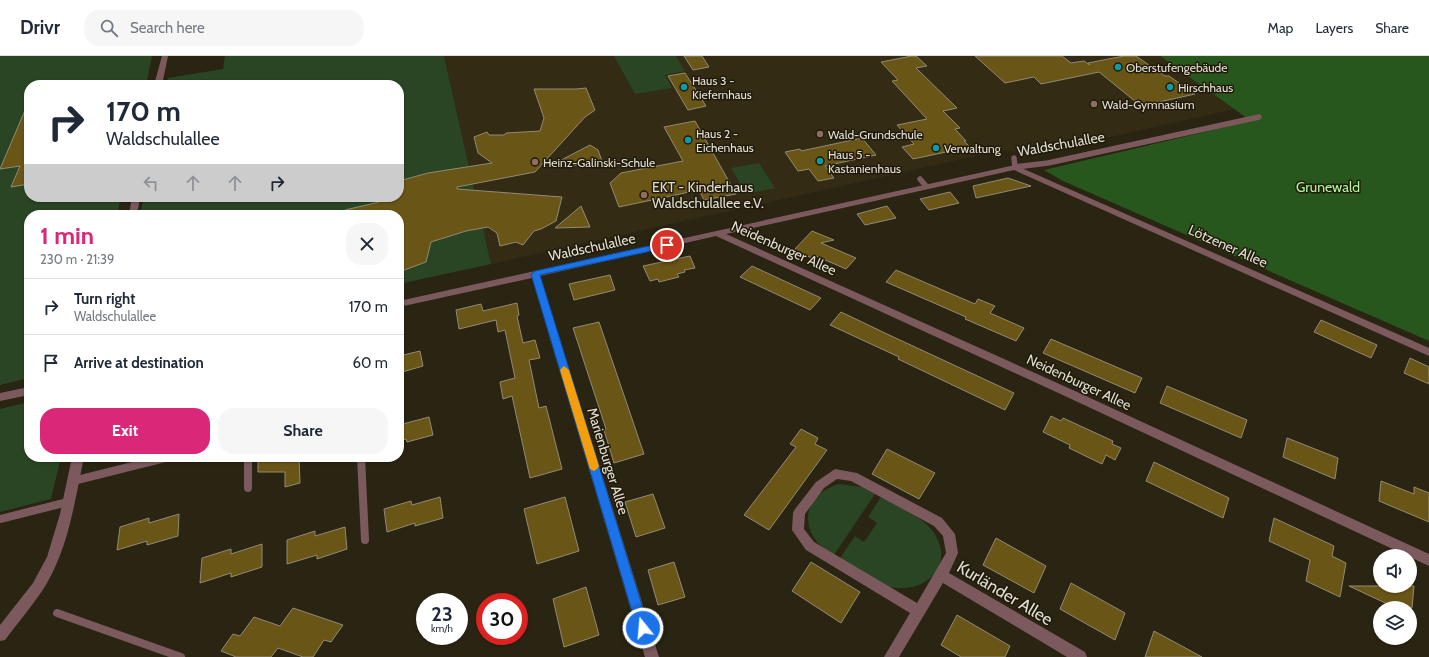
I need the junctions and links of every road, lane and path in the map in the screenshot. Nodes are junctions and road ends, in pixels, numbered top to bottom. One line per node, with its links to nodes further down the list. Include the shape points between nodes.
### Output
1 (164, 56): 2 (street)
2 (159, 80)
3 (1259, 117): 4 (lane, Waldschulallee, via 1048,163)
4 (1015, 162): 5 (street, Waldschulallee); 8 (street, Lötzener Allee)
5 (716, 233): 6 (street, Waldschulallee); 20 (street, Neidenburger Allee)
6 (535, 274): 7 (street, Waldschulallee); 26 (street, Marienburger Allee)
7 (404, 303)
8 (1429, 352)
9 (24, 392): 10 (street)
10 (0, 397)
11 (77, 462): 15 (street)
12 (149, 462): 15 (lane)
13 (248, 462): 16 (lane)
14 (360, 462): 19 (lane)
15 (73, 481): 17 (street)
16 (248, 488)
17 (68, 502): 18 (lane); 24 (street, via 59,541 47,570 27,602)
18 (0, 519)
19 (365, 540)
20 (1429, 560)
21 (941, 575): 22 (street); 22 (street, Kurländer Allee, via 952,552 950,534 938,522 853,476 836,474 820,485 799,513 798,530 810,546); 28 (street, Kurländer Allee)
22 (918, 611): 27 (street)
23 (58, 613): 25 (lane)
24 (0, 634)
25 (181, 657)
26 (652, 657)
27 (891, 657)
28 (1080, 657)

